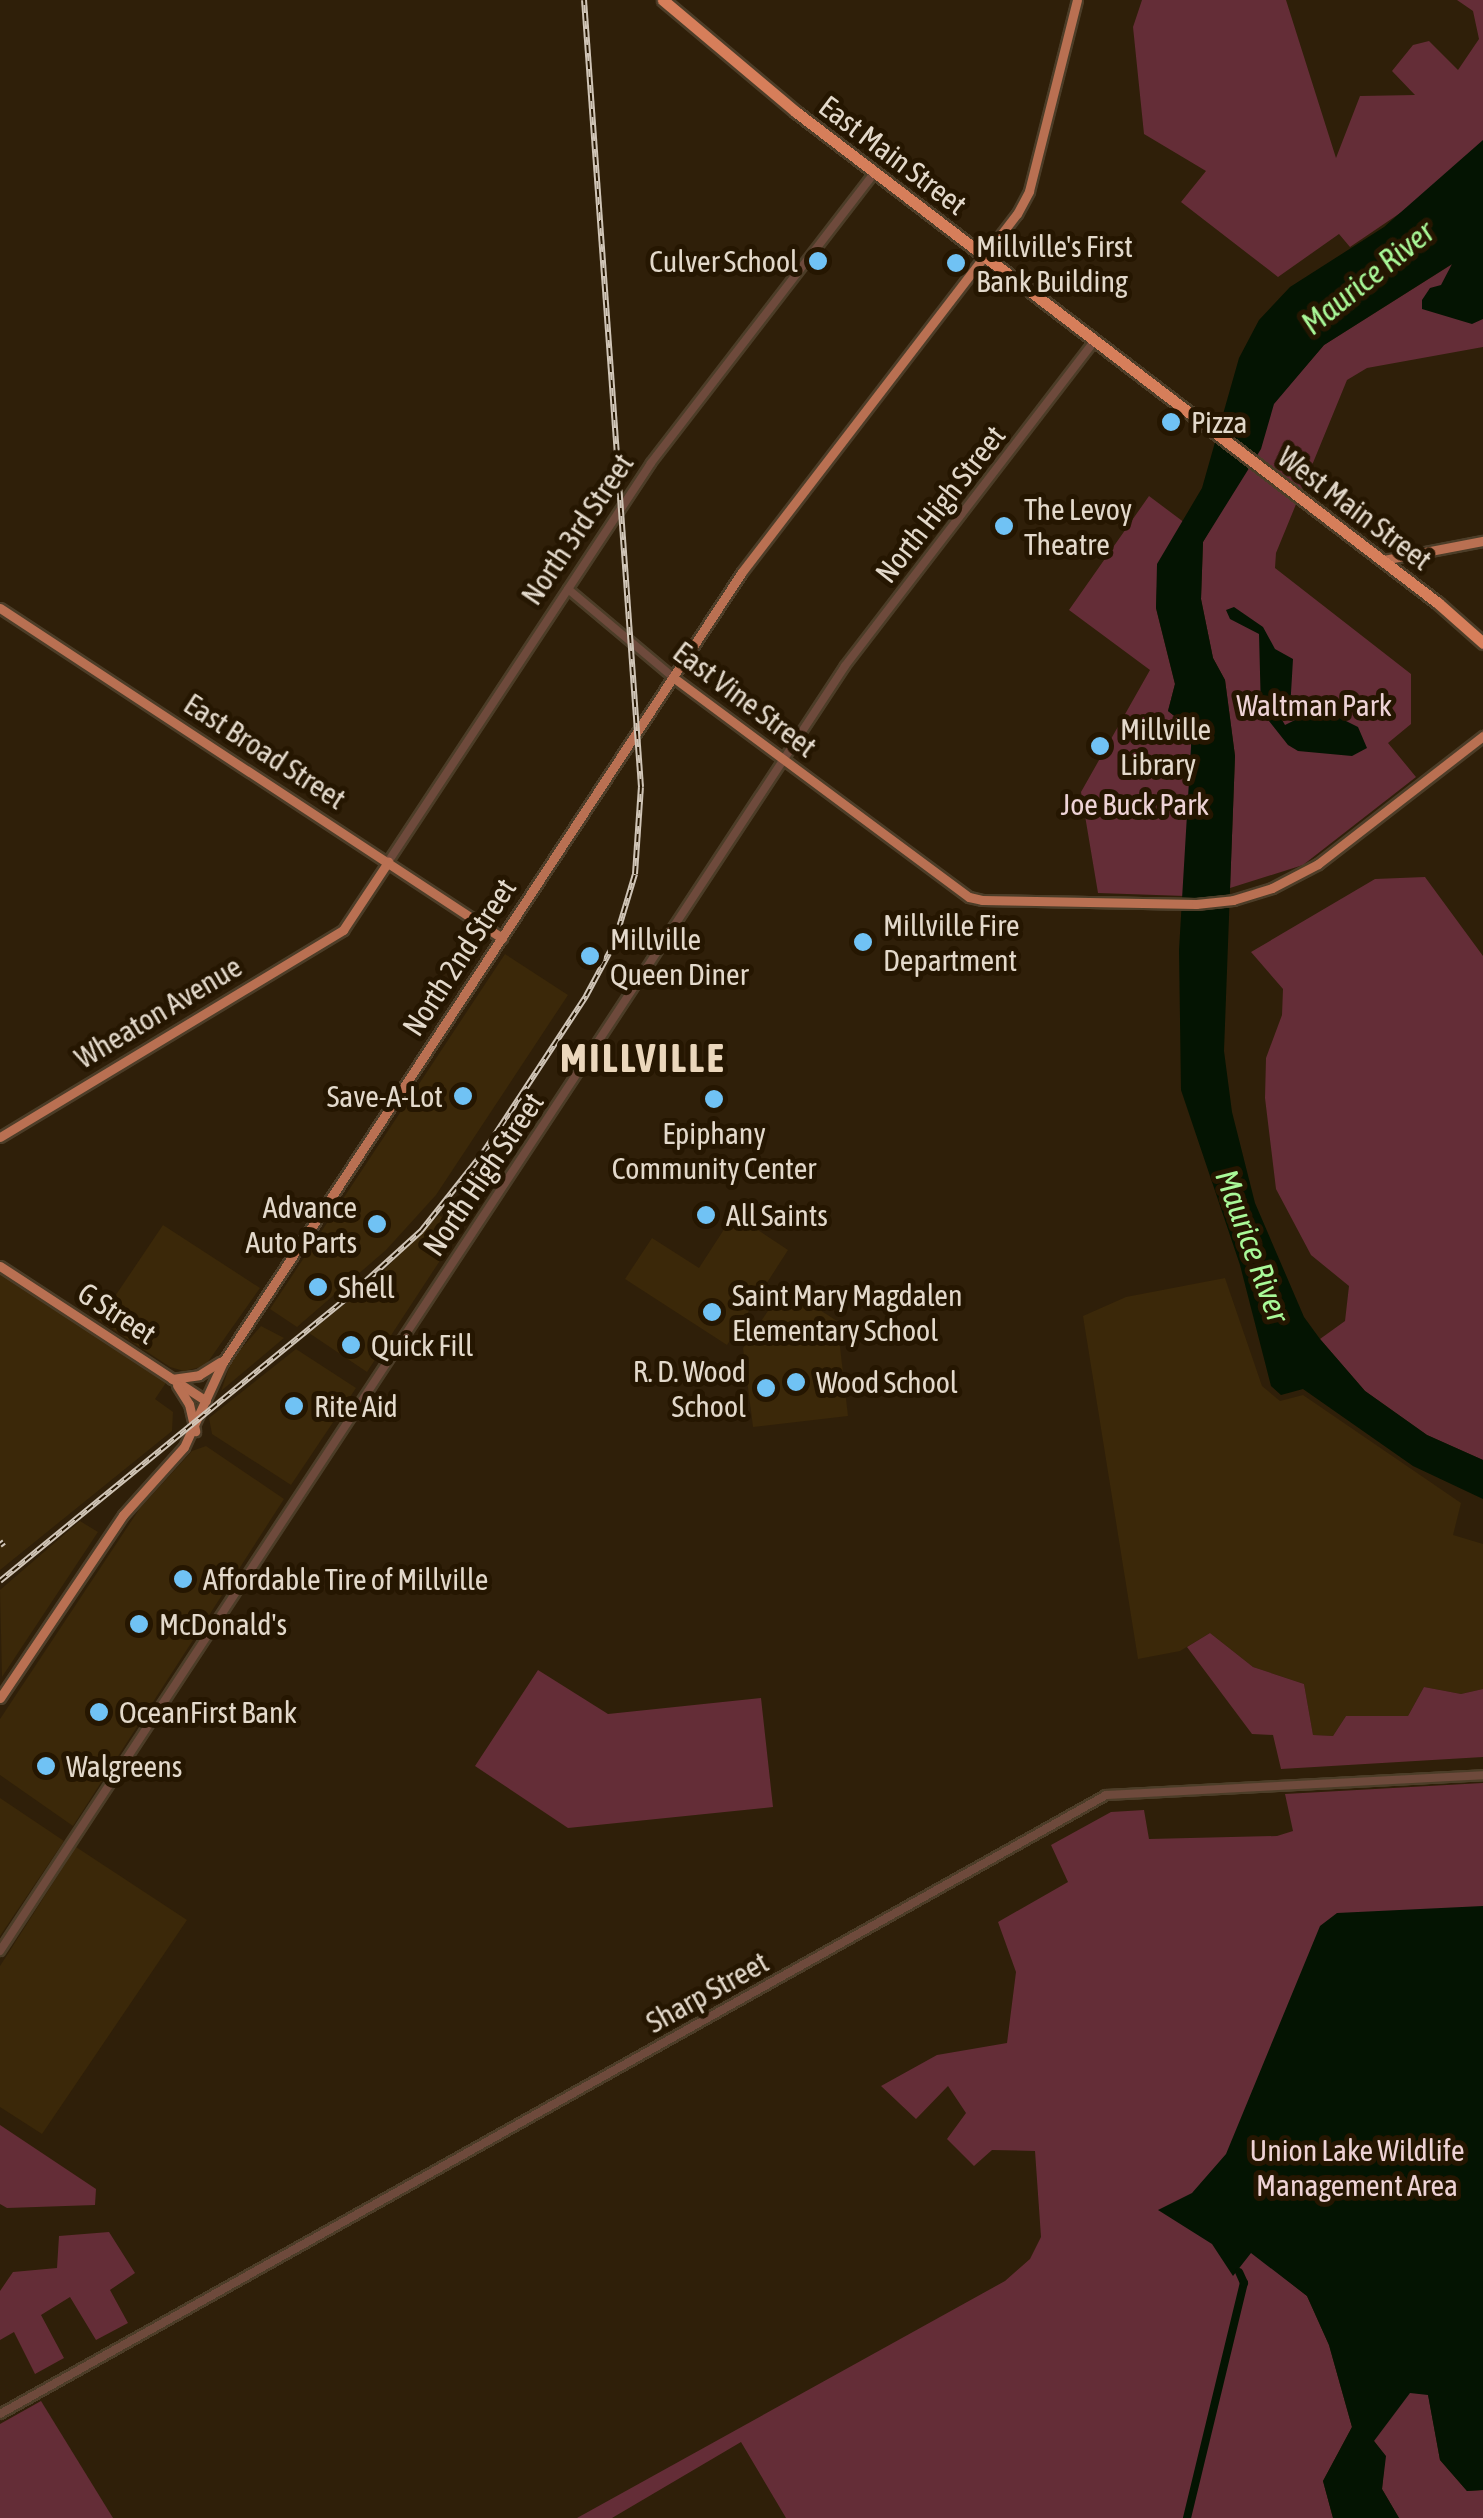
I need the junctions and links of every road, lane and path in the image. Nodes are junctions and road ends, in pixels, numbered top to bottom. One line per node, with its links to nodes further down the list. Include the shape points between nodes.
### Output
1 (663, 0): 3 (highway, East Main Street)
2 (1077, 0): 4 (main road, North 2nd Street, via 1029,191)
3 (874, 172): 4 (highway, East Main Street); 9 (street, North 3rd Street, via 651,463)
4 (984, 256): 5 (highway, East Main Street); 12 (main road, North 2nd Street, via 751,560)
5 (1094, 340): 6 (highway, East Main Street); 14 (street, North High Street, via 868,634)
6 (1194, 416): 8 (highway, West Main Street)
7 (1483, 542): 8 (main road)
8 (1383, 560): 11 (highway, West Main Street)
9 (568, 589): 12 (street, East Vine Street); 15 (street, North 3rd Street)
10 (0, 608): 15 (main road, East Broad Street)
11 (1483, 643)
12 (674, 678): 14 (main road, East Vine Street); 17 (main road, North 2nd Street)
13 (1483, 736): 14 (main road, East Vine Street, via 1318,864 1233,900 1176,905 970,897)
14 (784, 759): 26 (street, North High Street)
15 (388, 862): 16 (main road, North 3rd Street); 17 (main road, East Broad Street)
16 (342, 930): 18 (main road, Wheaton Avenue)
17 (502, 938): 20 (main road, North 2nd Street)
18 (0, 1137)
19 (0, 1266): 21 (main road, G Street)
20 (225, 1358): 21 (main road, via 199,1375); 22 (main road, North 2nd Street)
21 (172, 1379): 22 (main road, G Street); 23 (main road, via 189,1404)
22 (206, 1401): 23 (main road, North 2nd Street)
23 (195, 1431): 24 (main road, North 2nd Street, via 123,1515)
24 (0, 1698)
25 (1483, 1775): 27 (street, Sharp Street, via 1106,1795)
26 (0, 1951)
27 (0, 2414)

